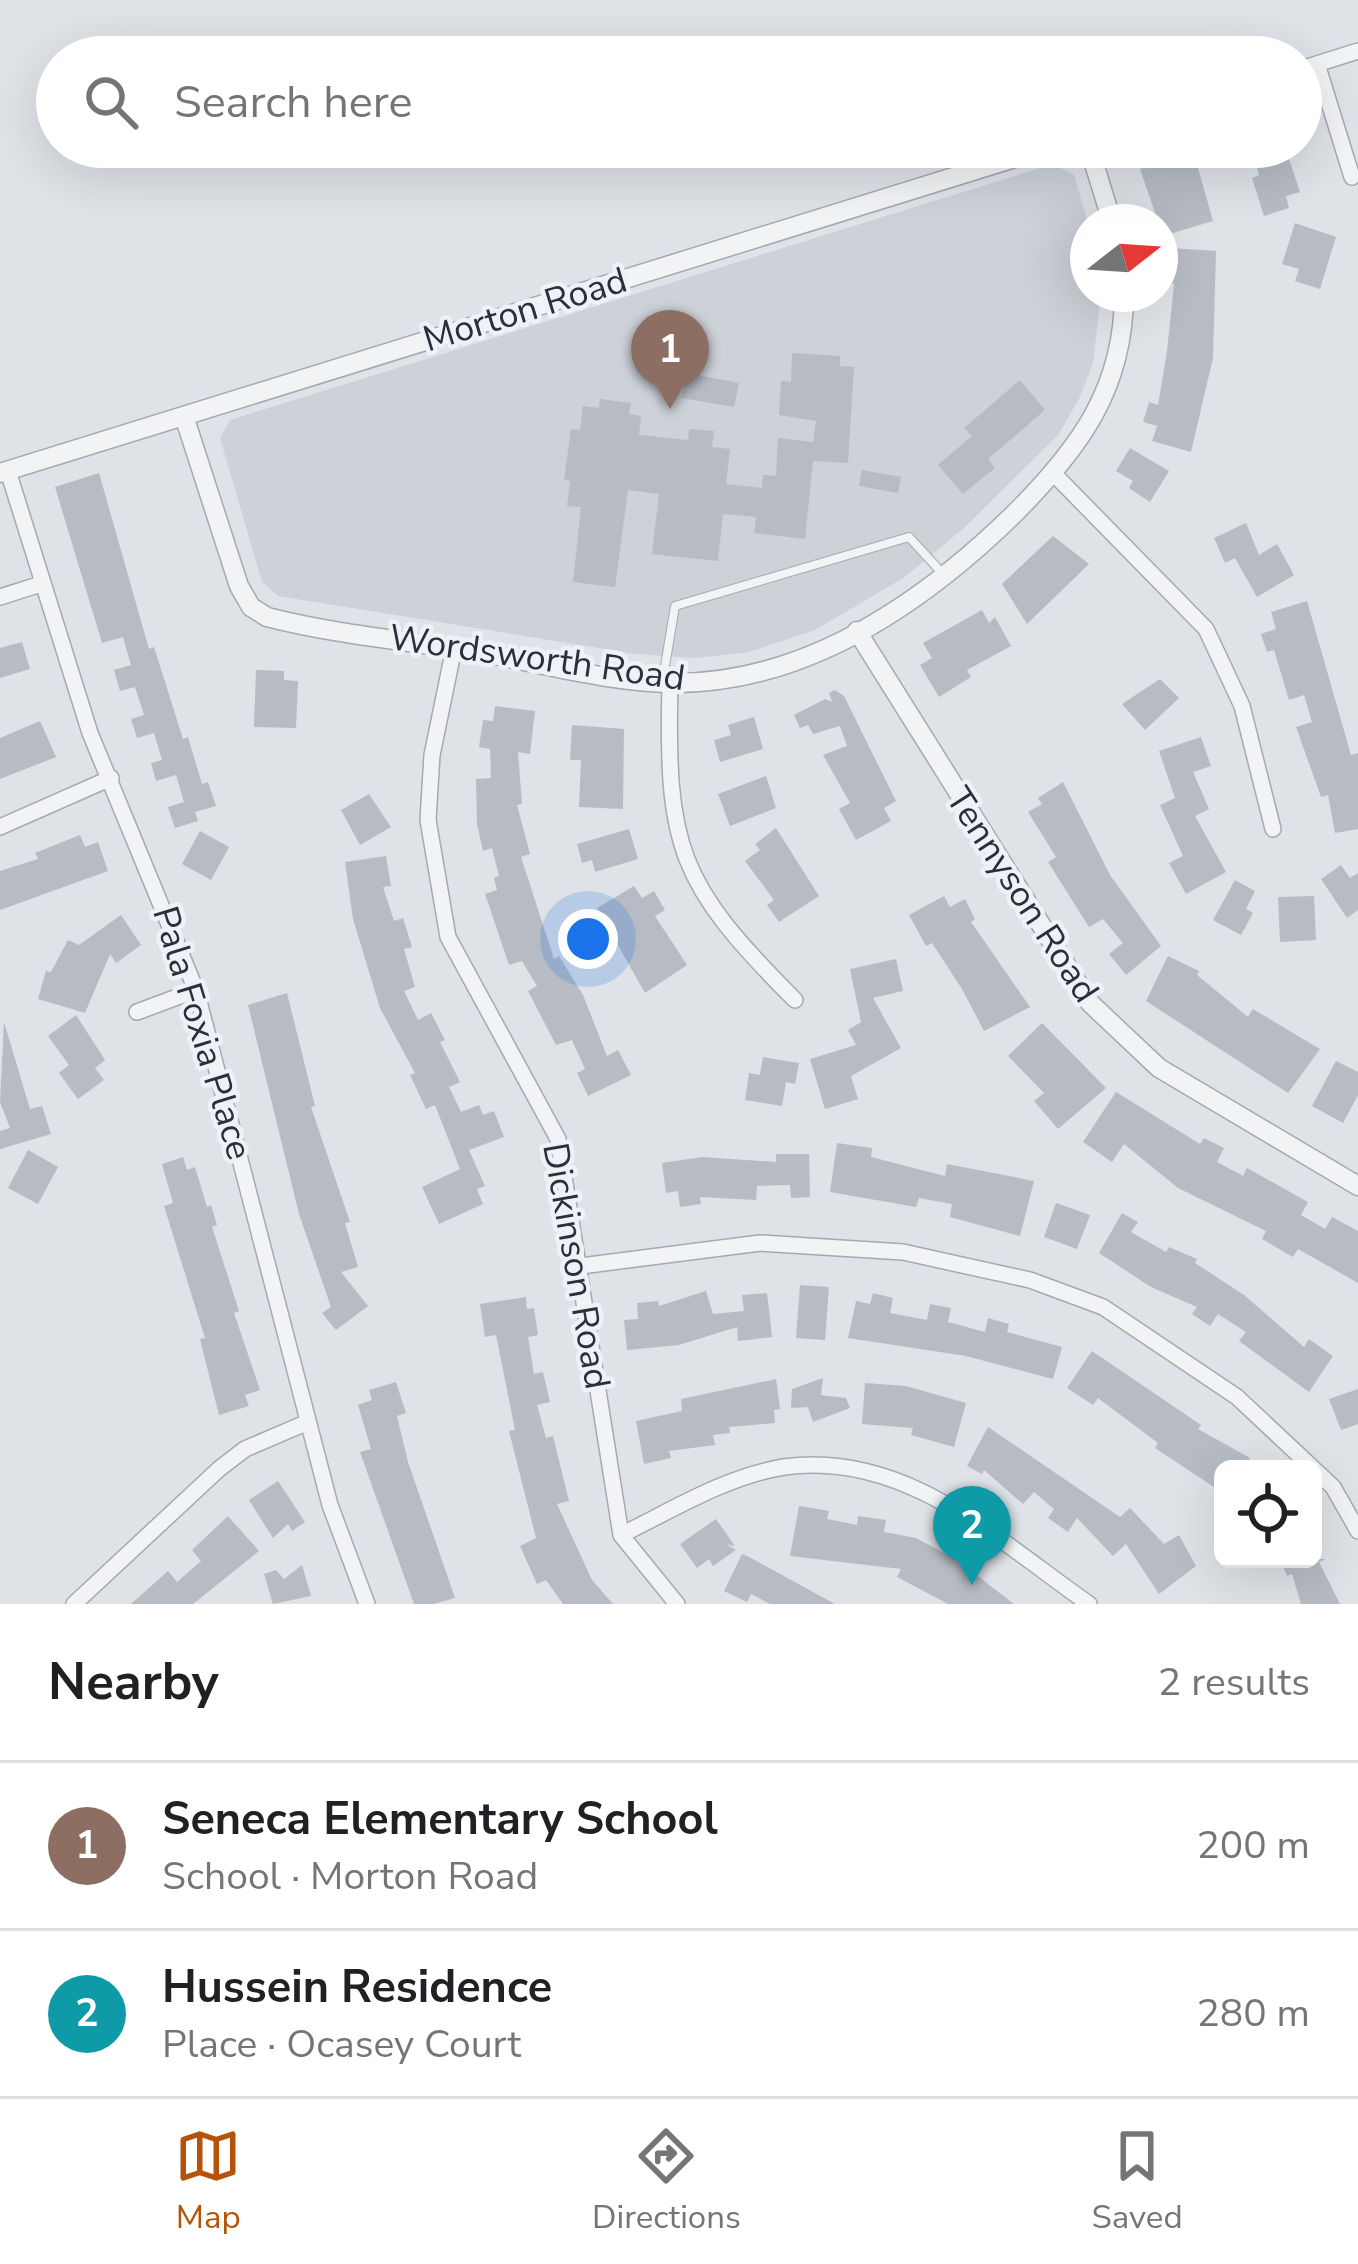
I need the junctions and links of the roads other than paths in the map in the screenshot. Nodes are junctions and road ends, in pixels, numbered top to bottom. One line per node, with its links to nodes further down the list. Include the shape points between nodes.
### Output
1 (1358, 51): 2 (street)
2 (1322, 62)
3 (1322, 100): 6 (street)
4 (982, 168): 9 (street, Morton Road)
5 (1095, 168): 7 (street)
6 (1352, 177)
7 (1106, 204)
8 (1123, 312): 11 (street, Wordsworth Road, via 1110,387)
9 (184, 416): 10 (street, Morton Road); 16 (street, Wordsworth Road, via 251,607 284,621)
10 (4, 472): 13 (street, Pala Foxia Place)
11 (1054, 474): 12 (street, Wordsworth Road); 20 (street, via 1206,629 1242,706)
12 (945, 576): 15 (street, Wordsworth Road); 17 (lane, via 909,537 675,606)
13 (41, 584): 14 (street); 18 (street, Pala Foxia Place)
14 (0, 597)
15 (857, 632): 17 (street, Wordsworth Road, via 785,667); 24 (street, Tennyson Road, via 1052,950 1106,1021 1159,1068)
16 (454, 648): 17 (street, Wordsworth Road); 25 (street, Dickinson Road, via 428,820 448,937 558,1139)
17 (666, 682): 22 (street, via 671,816 686,863 710,906)
18 (111, 778): 19 (street); 21 (street, Pala Foxia Place)
19 (0, 826)
20 (1273, 829)
21 (196, 990): 23 (street); 26 (street, Pala Foxia Place)
22 (795, 1000)
23 (136, 1012)
24 (1358, 1186)
25 (581, 1266): 27 (street, via 760,1243 903,1252 1030,1280 1103,1307 1237,1397 1333,1487); 28 (street, Dickinson Road)
26 (308, 1422): 29 (street, via 244,1449); 30 (street, Pala Foxia Place)
27 (1358, 1531)
28 (621, 1535): 31 (street); 32 (street, via 722,1486 782,1467 837,1465 927,1491)
29 (74, 1604)
30 (367, 1604)
31 (677, 1604)
32 (1088, 1604)

